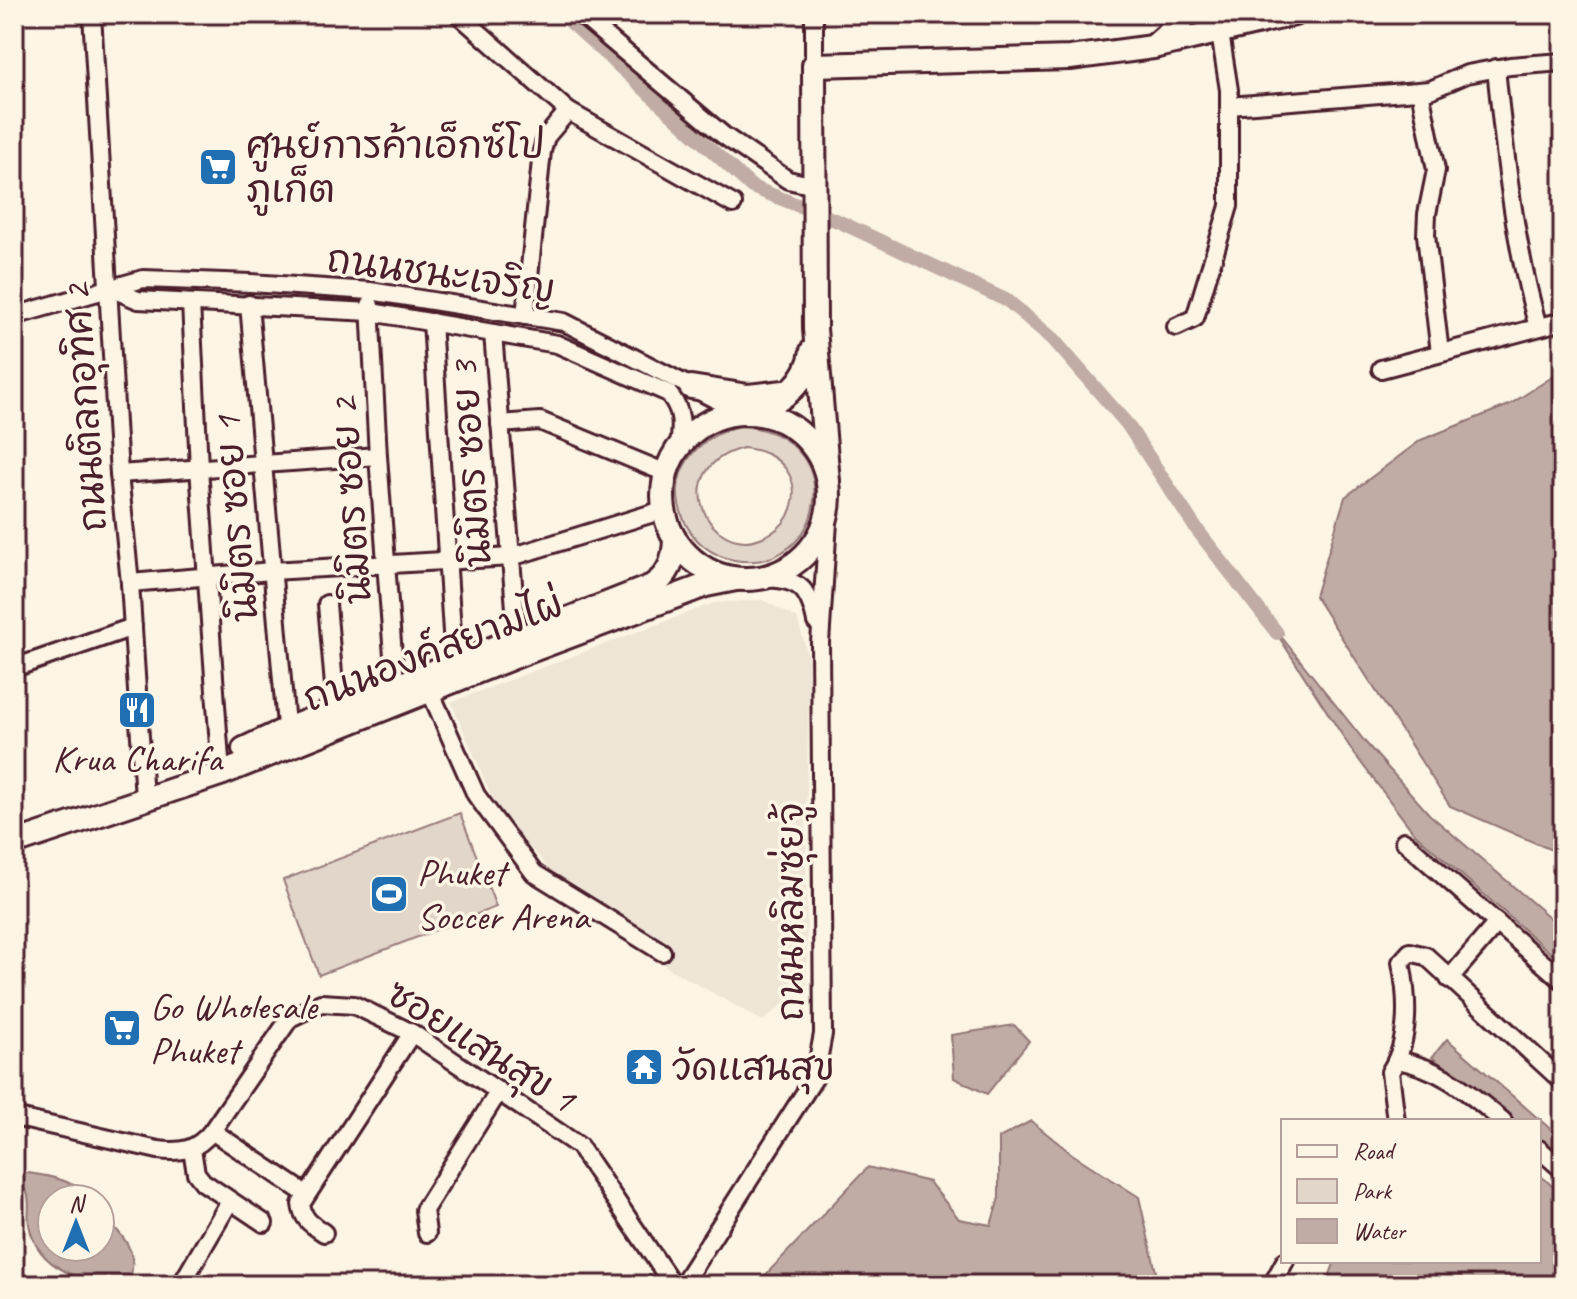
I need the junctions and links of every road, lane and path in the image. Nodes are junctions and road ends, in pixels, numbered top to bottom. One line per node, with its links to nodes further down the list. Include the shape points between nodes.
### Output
1 (92, 14): 17 (street, ถนนติลกอุทิศ 2)
2 (458, 14): 14 (street)
3 (580, 14): 15 (street, via 723,135 788,180)
4 (814, 14): 10 (street)
5 (1186, 14): 8 (street)
6 (1294, 14): 7 (street)
7 (1217, 23): 8 (street); 13 (street)
8 (1153, 47): 10 (street, via 1070,58)
9 (1563, 62): 11 (street)
10 (814, 65): 15 (street)
11 (1496, 68): 12 (street); 27 (street, via 1513,210)
12 (1420, 91): 13 (street); 30 (street, via 1436,170 1426,235)
13 (1229, 106): 26 (street, via 1229,206 1195,318)
14 (568, 111): 16 (street); 23 (street, via 546,137 542,151)
15 (815, 190): 28 (street)
16 (733, 204)
17 (110, 288): 18 (street, ถนนชนะเจริญ, via 143,279); 19 (street, ถนนชนะเจริญ, via 138,300); 22 (street, ถนนชนะเจริญ); 41 (street, ถนนติลกอุทิศ 2)
18 (370, 291): 21 (street, นิมิตร ซอย 2); 23 (street, ถนนชนะเจริญ)
19 (191, 303): 20 (street, ถนนชนะเจริญ); 39 (street)
20 (249, 304): 21 (street, ถนนชนะเจริญ); 38 (street, นิมิตร ซอย 1)
21 (371, 312): 25 (street, ถนนชนะเจริญ); 37 (street, นิมิตร ซอย 2)
22 (14, 316)
23 (525, 316): 32 (street, ถนนชนะเจริญ, via 564,322)
24 (1563, 321): 27 (street)
25 (432, 322): 29 (street, ถนนชนะเจริญ); 47 (street)
26 (1176, 327)
27 (1538, 327): 30 (street)
28 (815, 329): 33 (street, via 805,375); 42 (street)
29 (493, 333): 35 (street, นิมิตร ซอย 3); 36 (street, ถนนชนะเจริญ, via 557,344 668,393 678,405)
30 (1440, 353): 31 (street)
31 (1381, 369)
32 (691, 387): 33 (street, via 748,396); 34 (street, ถนนชนะเจริญ)
33 (790, 391): 34 (street)
34 (750, 413): 36 (street, via 698,428); 42 (street, via 799,432 820,458)
35 (500, 424): 40 (street, via 540,421); 46 (street, นิมิตร ซอย 3)
36 (679, 447): 40 (street)
37 (378, 456): 38 (street); 48 (street, นิมิตร ซอย 2)
38 (263, 463): 39 (street); 49 (street, นิมิตร ซอย 1)
39 (199, 468): 41 (street); 50 (street)
40 (666, 473): 44 (street)
41 (119, 474): 53 (street, ถนนติลกอุทิศ 2)
42 (828, 482): 43 (street)
43 (829, 507): 51 (street, via 809,551); 56 (street, ถนนหลิมซุ่ยจู้)
44 (663, 510): 45 (street); 46 (street)
45 (675, 540): 52 (street, via 709,571); 57 (street, ถนนองค์สยามไผ่, via 663,579)
46 (511, 557): 47 (street); 57 (street, นิมิตร ซอย 3)
47 (447, 560): 48 (street); 58 (street)
48 (387, 564): 49 (street); 61 (street, นิมิตร ซอย 2)
49 (272, 571): 50 (street); 63 (street, นิมิตร ซอย 1)
50 (208, 576): 53 (street); 64 (street)
51 (764, 578): 52 (street); 56 (street, ถนนหลิมซุ่ยจู้, via 797,583 806,592)
52 (736, 579): 57 (street, ถนนองค์สยามไผ่)
53 (130, 583): 55 (street, ถนนติลกอุทิศ 2)
54 (327, 604): 62 (street)
55 (133, 627): 59 (street); 65 (street, ถนนติลกอุทิศ 2)
56 (820, 643): 91 (street, ถนนหลิมซุ่ยจู้, via 823,1034 815,1077)
57 (518, 647): 58 (street, ถนนองค์สยามไผ่); 60 (street, ถนนองค์สยามไผ่)
58 (454, 663): 61 (street, ถนนองค์สยามไผ่)
59 (14, 668)
60 (430, 691): 61 (street, ถนนองค์สยามไผ่); 69 (street, via 476,795 534,873)
61 (396, 694): 62 (street, ถนนองค์สยามไผ่); 63 (street, ถนนองค์สยามไผ่)
62 (336, 709): 63 (street, ถนนองค์สยามไผ่)
63 (287, 737): 64 (street, ถนนองค์สยามไผ่); 65 (street, ถนนองค์สยามไผ่, via 223,773)
64 (220, 760): 65 (street, ถนนองค์สยามไผ่)
65 (151, 796): 67 (street, ถนนองค์สยามไผ่)
66 (1404, 841): 68 (street)
67 (14, 843)
68 (1497, 923): 70 (street); 71 (street)
69 (662, 952)
70 (1449, 979): 73 (street, via 1426,956 1410,952 1401,962 1406,1000); 74 (street)
71 (1563, 981)
72 (412, 1033): 75 (street, ซอยแสนสุข 1); 79 (street, ซอยแสนสุข 1, via 354,1005 321,1003 290,1018); 83 (street)
73 (1398, 1060): 77 (street, via 1390,1072); 78 (street, via 1449,1078)
74 (1563, 1082)
75 (499, 1091): 87 (street, via 424,1210); 90 (street, ซอยแสนสุข 1, via 579,1146)
76 (14, 1117): 80 (street, via 158,1150)
77 (1396, 1119)
78 (1500, 1119)
79 (212, 1131): 80 (street, ซอยแสนสุข 1); 83 (street)
80 (192, 1150): 84 (street, via 196,1173)
81 (1541, 1151): 82 (street)
82 (1563, 1170)
83 (306, 1194): 86 (street, via 302,1214)
84 (230, 1201): 85 (street); 89 (street)
85 (264, 1223)
86 (324, 1233)
87 (427, 1233)
88 (1284, 1263): 92 (street)
89 (181, 1285)
90 (673, 1285)
91 (682, 1285)
92 (1272, 1285)

